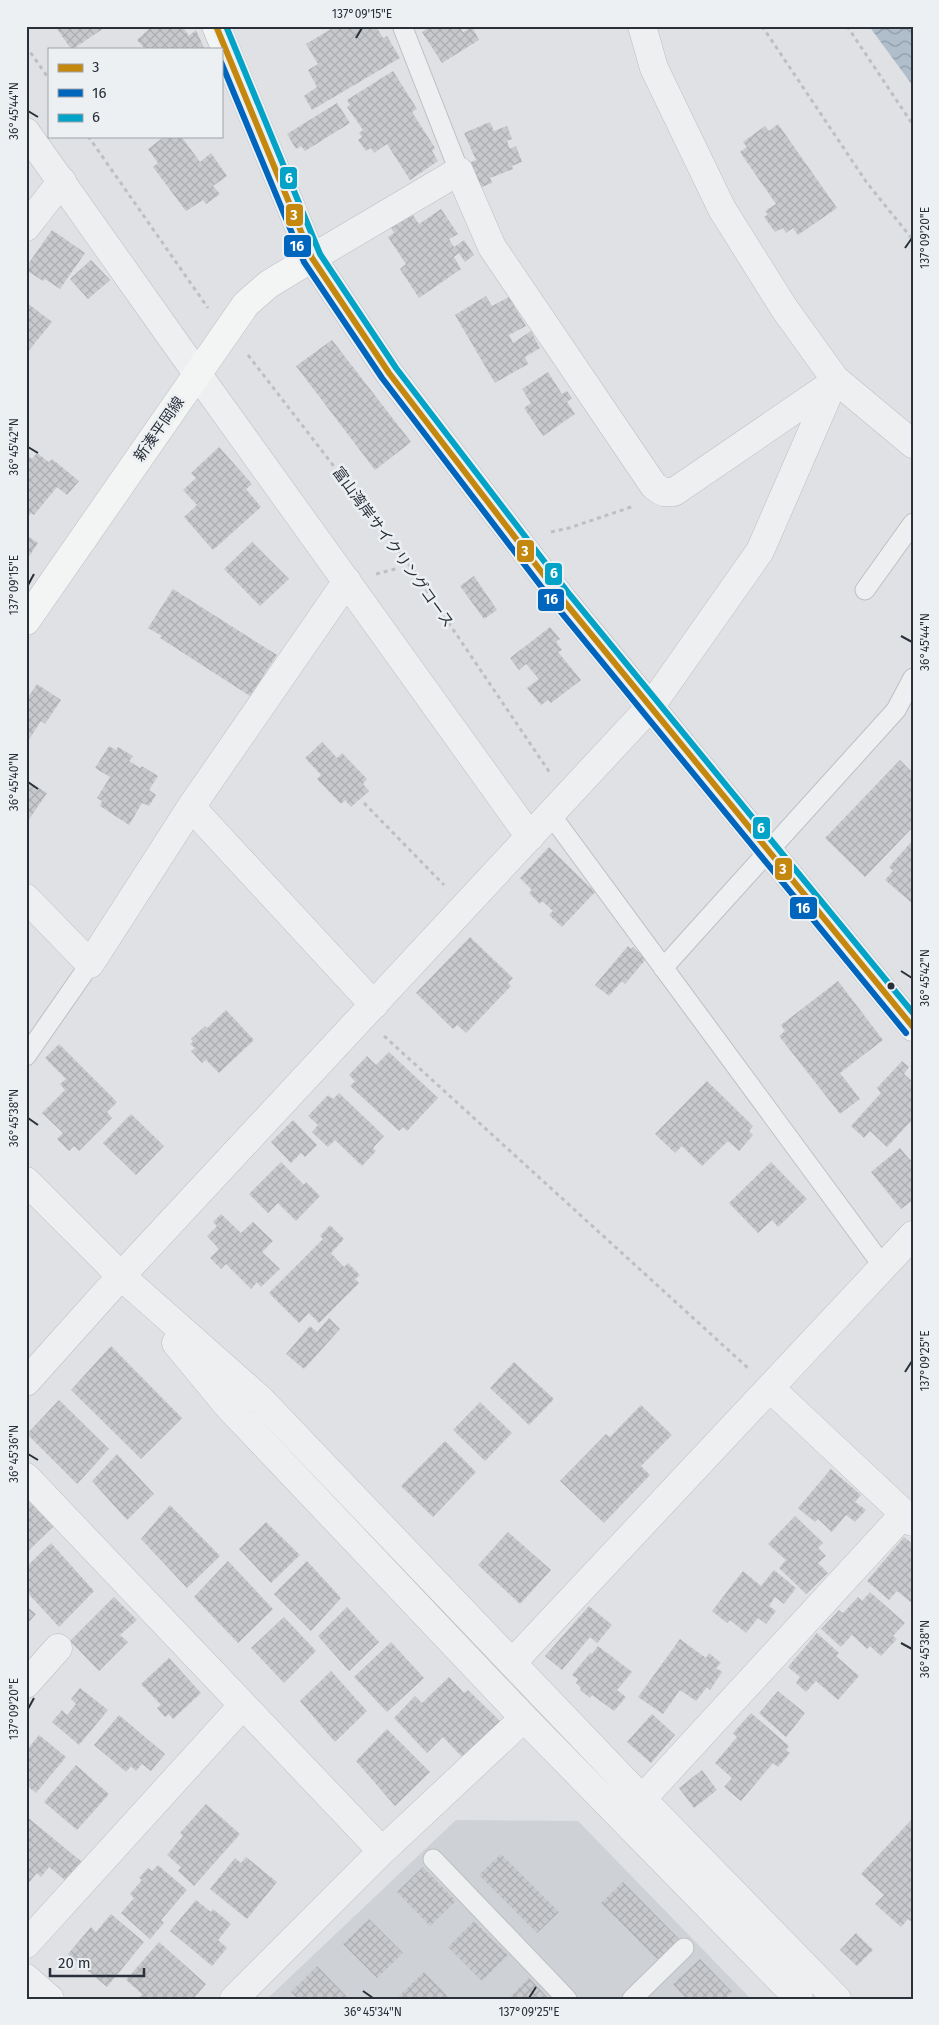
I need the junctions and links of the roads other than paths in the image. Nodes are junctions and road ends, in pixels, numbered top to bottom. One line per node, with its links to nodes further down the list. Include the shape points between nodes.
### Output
1 (216, 26): 8 (main road)
2 (404, 26): 5 (lane)
3 (642, 26): 10 (street, via 654,68 722,208)
4 (26, 132): 6 (street)
5 (458, 171): 8 (street); 10 (street, via 492,247 654,486 664,492 674,492)
6 (62, 181): 7 (street); 9 (street)
7 (26, 227)
8 (312, 258): 9 (main road, 新湊平岡線, via 268,284 246,304); 17 (main road, via 389,374 563,600)
9 (197, 374): 13 (street); 15 (main road, 新湊平岡線)
10 (833, 384): 11 (street); 17 (street, via 760,551)
11 (913, 444)
12 (913, 523): 14 (lane)
13 (347, 581): 18 (street); 20 (street)
14 (865, 590)
15 (26, 621)
16 (913, 678): 21 (lane, via 896,710)
17 (651, 706): 19 (street); 21 (main road)
18 (191, 807): 23 (street); 25 (street)
19 (550, 815): 20 (street); 24 (lane)
20 (530, 837): 25 (street)
21 (769, 850): 24 (lane); 26 (main road)
22 (26, 898): 23 (street)
23 (90, 964): 27 (lane)
24 (663, 968): 30 (lane)
25 (368, 1011): 31 (street)
26 (913, 1027)
27 (26, 1056)
28 (26, 1181): 31 (street)
29 (913, 1235): 30 (street)
30 (883, 1266): 33 (street)
31 (121, 1276): 32 (street); 37 (street, via 260,1399); 40 (street, via 228,1406)
32 (27, 1380)
33 (770, 1388): 35 (street); 37 (street)
34 (26, 1478): 39 (street)
35 (908, 1518): 41 (street)
36 (58, 1648): 38 (street)
37 (512, 1663): 41 (street)
38 (26, 1684)
39 (243, 1705): 42 (street); 44 (street)
40 (524, 1718): 42 (street); 51 (street)
41 (642, 1800): 52 (street)
42 (382, 1851): 48 (street)
43 (433, 1859): 49 (lane)
44 (26, 1944)
45 (684, 1948): 50 (lane)
46 (26, 1978): 47 (street)
47 (50, 1999)
48 (234, 1999)
49 (567, 1999)
50 (632, 1999)
51 (799, 1999)
52 (837, 1999)

